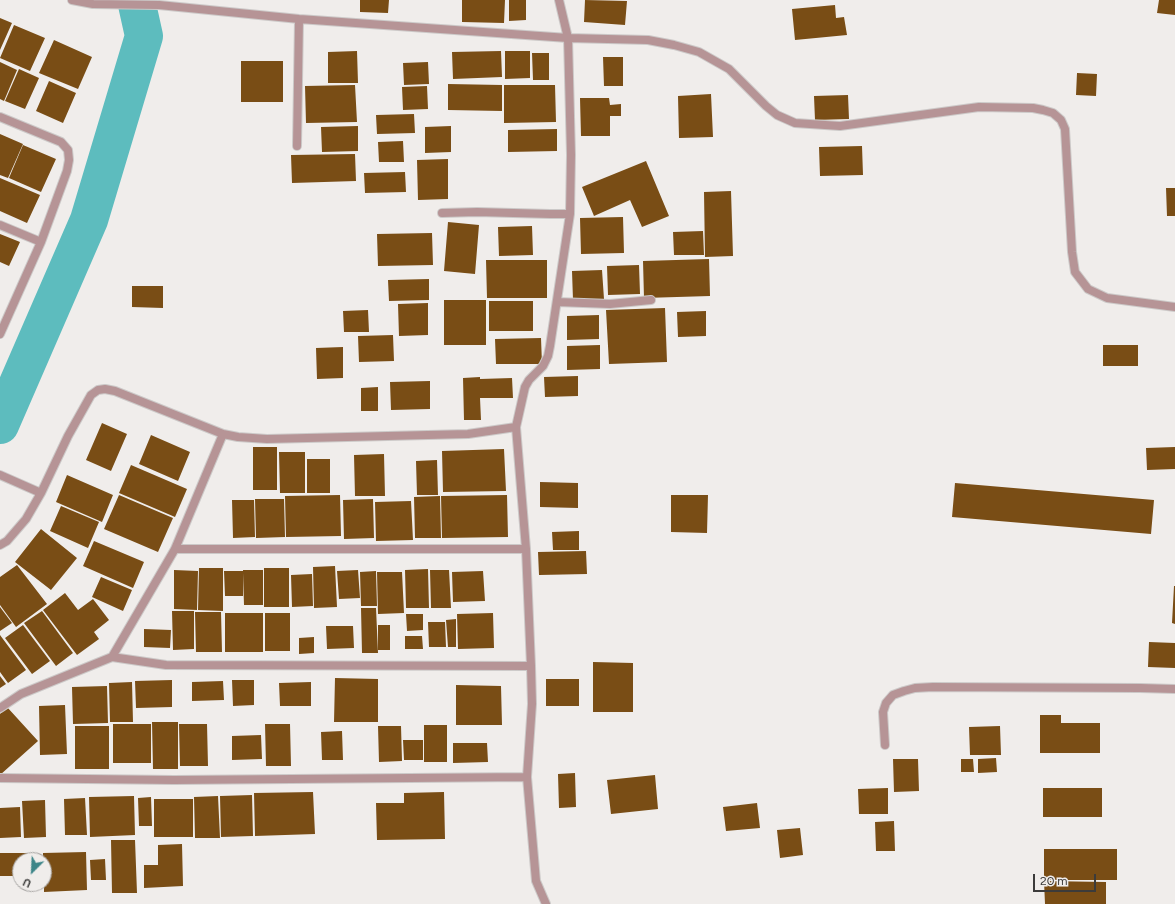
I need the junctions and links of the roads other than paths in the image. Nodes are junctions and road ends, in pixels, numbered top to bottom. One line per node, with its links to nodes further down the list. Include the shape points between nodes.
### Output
1 (72, 0): 3 (street, via 93,4 159,4)
2 (560, 0): 4 (street)
3 (299, 20): 4 (street); 6 (street)
4 (568, 38): 8 (street); 13 (street, via 648,40 699,52 729,69 777,115 795,123 840,126 979,106 1033,108 1053,113 1061,120 1065,129 1075,272 1088,289 1107,298)
5 (0, 117): 10 (street, via 61,142 68,150 67,172)
6 (297, 146)
7 (442, 213): 8 (street)
8 (570, 214): 12 (street)
9 (0, 224): 10 (street)
10 (41, 242): 14 (street)
11 (651, 300): 12 (street, via 610,304)
12 (556, 302): 15 (street, via 548,356 543,366 529,380)
13 (1175, 307)
14 (0, 334)
15 (516, 427): 16 (street, via 468,434 267,439); 20 (street)
16 (223, 434): 18 (street, via 115,391 98,390 91,394 86,402); 21 (street)
17 (0, 475): 18 (street)
18 (42, 493): 19 (street, via 26,519 7,541)
19 (0, 545)
20 (526, 549): 21 (street); 23 (street)
21 (175, 550): 22 (street)
22 (112, 657): 23 (street, via 166,665); 25 (street, via 21,694)
23 (531, 666): 27 (street, via 532,704)
24 (1175, 689): 26 (street, via 940,687 904,690 893,695 886,703 883,712)
25 (0, 708)
26 (885, 745)
27 (527, 777): 28 (street, via 182,780); 29 (street, via 536,881)
28 (0, 778)
29 (546, 904)

